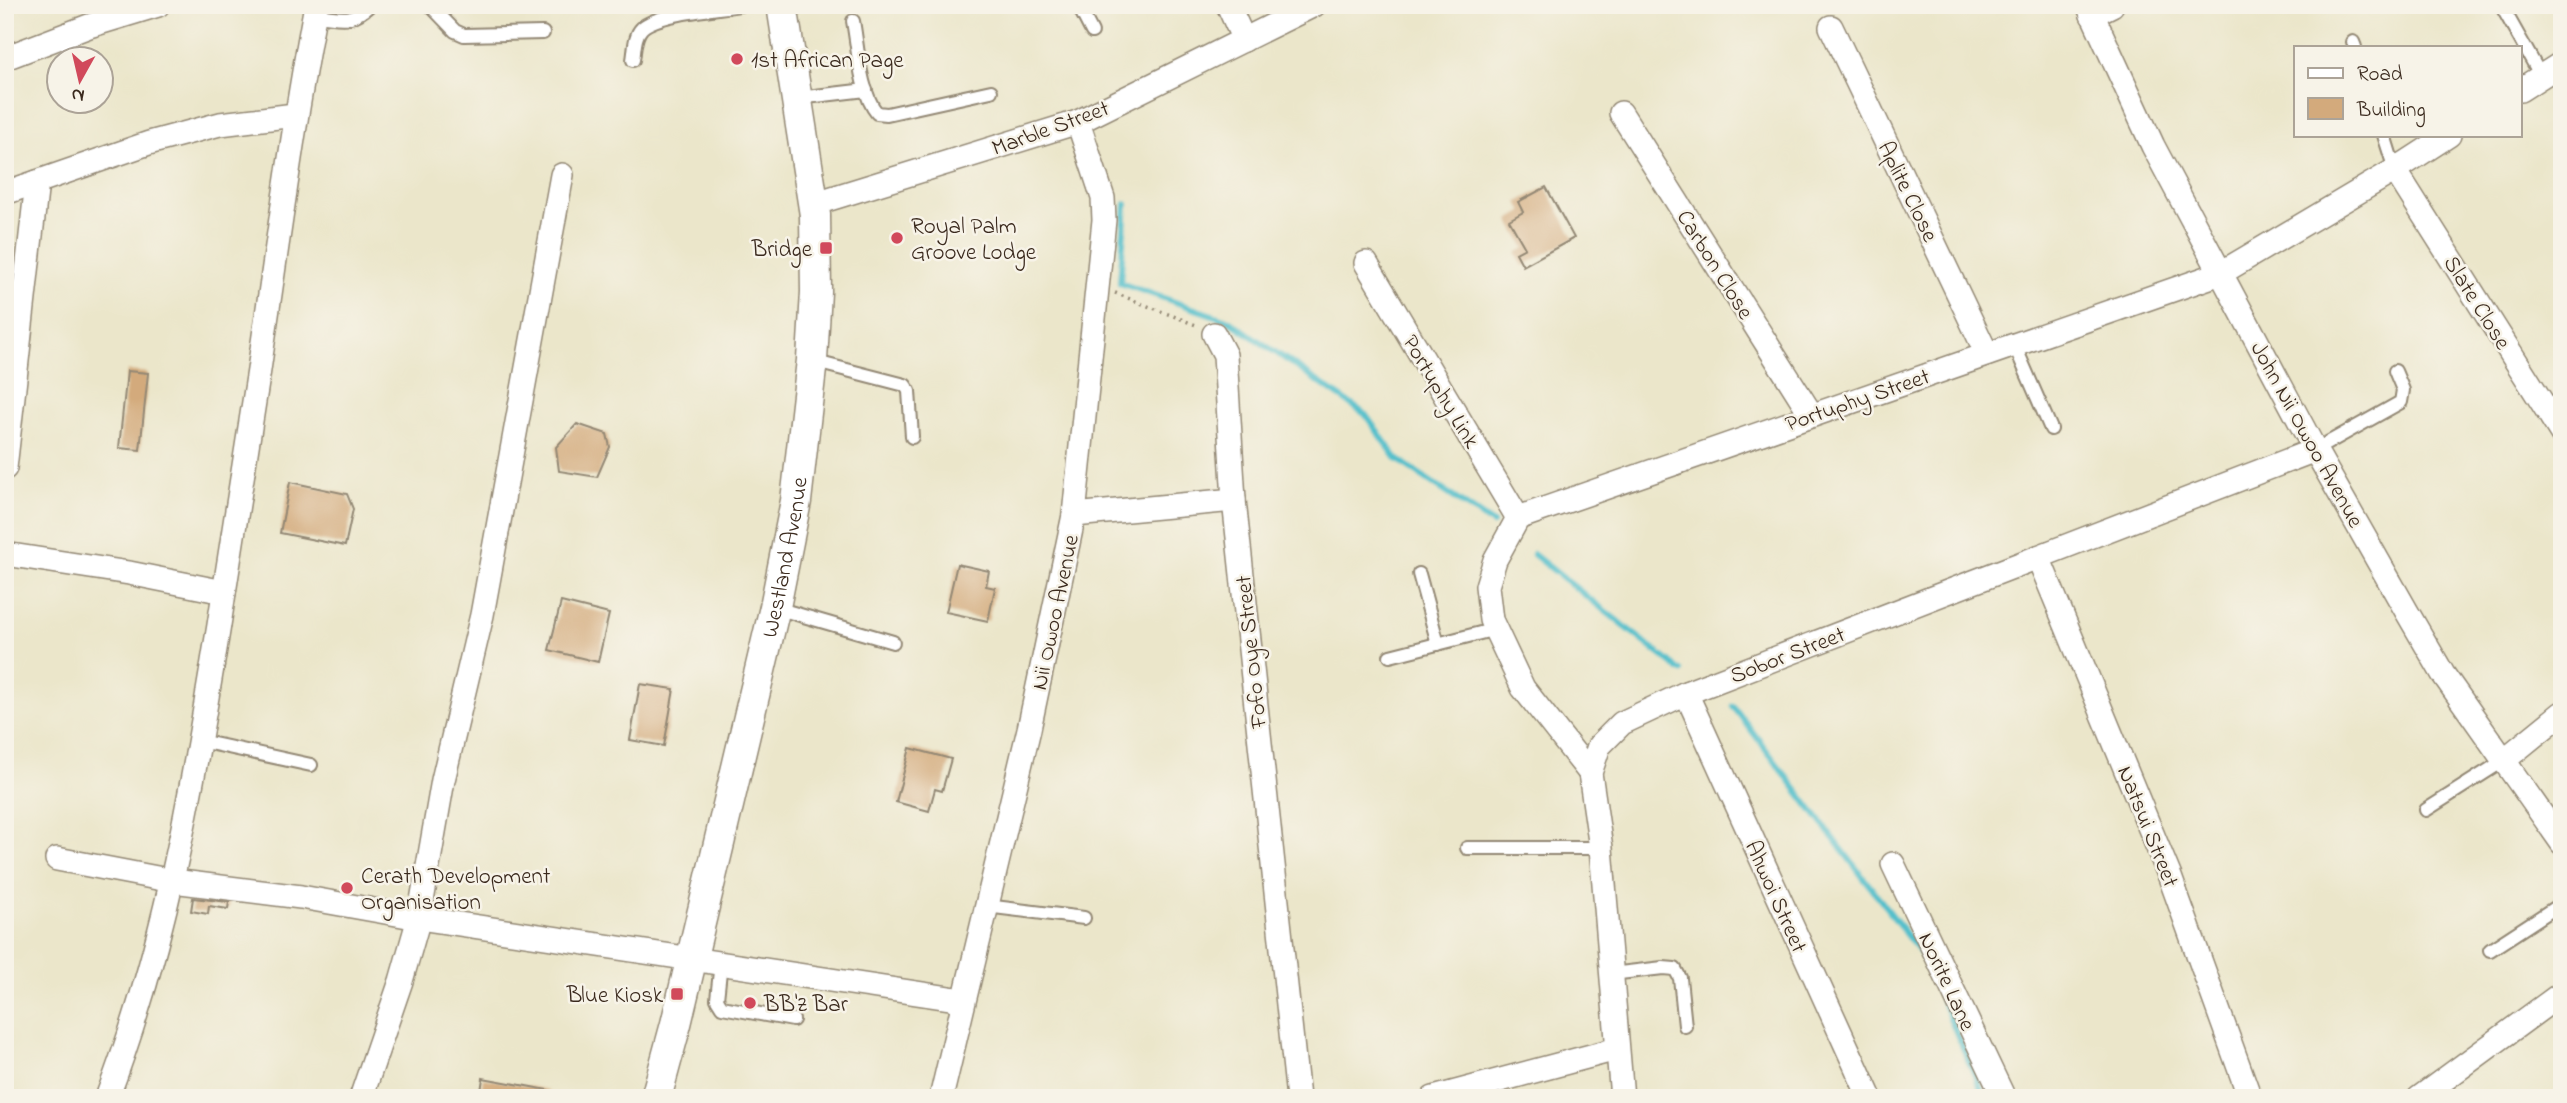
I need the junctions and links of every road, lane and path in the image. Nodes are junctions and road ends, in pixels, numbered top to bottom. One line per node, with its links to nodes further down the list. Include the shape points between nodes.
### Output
1 (158, 5): 17 (street)
2 (370, 5): 11 (lane, via 351,19)
3 (430, 5): 15 (lane, via 464,35)
4 (740, 5): 18 (lane, via 652,22 636,37)
5 (1078, 5): 14 (lane)
6 (1228, 5): 16 (street)
7 (1314, 5): 16 (street, Marble Street)
8 (2501, 5): 20 (lane)
9 (786, 8): 24 (street, Westland Avenue)
10 (2097, 8): 36 (street, John Nii Owoo Avenue, via 2153,146)
11 (316, 10): 26 (street)
12 (853, 21): 22 (lane)
13 (1831, 27): 40 (street, Aplite Close)
14 (1092, 32)
15 (543, 33)
16 (1244, 40): 27 (street, Marble Street)
17 (5, 58)
18 (633, 60)
19 (2562, 63): 20 (street)
20 (2541, 76): 21 (street)
21 (2522, 89)
22 (866, 90): 23 (lane, via 877,113 887,114); 24 (lane)
23 (991, 90)
24 (798, 98): 34 (street, Westland Avenue)
25 (1621, 113): 43 (street, Carbon Close)
26 (295, 115): 32 (street, via 220,124 149,142); 55 (street)
27 (1078, 122): 34 (street, Marble Street); 37 (street, Nii Owoo Avenue, via 1103,198)
28 (2384, 136): 30 (lane)
29 (2447, 136): 30 (street, Portuphy Street)
30 (2395, 170): 36 (street, Portuphy Street); 45 (street, Slate Close)
31 (562, 175): 76 (street, via 482,615 443,779)
32 (37, 182): 33 (street); 48 (street)
33 (5, 193)
34 (813, 204): 41 (street, Westland Avenue, via 816,292)
35 (1366, 263): 51 (street, Portuphy Link)
36 (2221, 273): 39 (street, Portuphy Street); 47 (street, John Nii Owoo Avenue)
37 (1097, 285): 38 (path); 50 (street, Nii Owoo Avenue)
38 (1214, 334): 49 (street, Fofo Oye Street, via 1224,355)
39 (2014, 344): 40 (street, Portuphy Street); 44 (lane)
40 (1987, 354): 43 (street, Portuphy Street)
41 (812, 360): 46 (lane, via 905,385); 56 (street, Westland Avenue, via 796,500)
42 (2395, 371): 47 (lane, via 2403,390 2400,402)
43 (1811, 414): 51 (street, Portuphy Street)
44 (2051, 429)
45 (2562, 434)
46 (912, 437)
47 (2315, 450): 53 (street, Sobor Street); 64 (street, John Nii Owoo Avenue, via 2443,674)
48 (5, 468)
49 (1234, 500): 50 (street); 91 (street, Fofo Oye Street)
50 (1074, 515): 75 (street, Nii Owoo Avenue)
51 (1518, 518): 57 (street, via 1495,560 1487,586)
52 (5, 554): 55 (street)
53 (2038, 557): 61 (street, Sobor Street); 96 (street, Natsui Street, via 2170,877)
54 (1419, 574): 59 (lane)
55 (224, 592): 63 (street)
56 (775, 607): 58 (lane); 79 (street, Westland Avenue)
57 (1496, 629): 59 (lane); 66 (street, via 1523,688)
58 (893, 642)
59 (1438, 644): 60 (lane)
60 (1390, 656)
61 (1685, 694): 66 (street, Sobor Street, via 1622,723 1600,747); 94 (street, Ahwoi Street)
62 (2562, 713): 64 (street)
63 (200, 741): 65 (lane); 73 (street)
64 (2502, 761): 67 (lane); 68 (street, John Nii Owoo Avenue)
65 (310, 765)
66 (1590, 773): 70 (street)
67 (2426, 810)
68 (2562, 843)
69 (1467, 848): 70 (lane)
70 (1601, 848): 81 (street)
71 (57, 859): 73 (street)
72 (1893, 864): 95 (street, Norite Lane)
73 (173, 881): 76 (street); 87 (street, via 129,1042)
74 (2562, 903): 78 (lane)
75 (986, 906): 77 (lane); 83 (street, Nii Owoo Avenue)
76 (419, 918): 79 (street); 88 (street)
77 (1084, 918)
78 (2490, 950)
79 (691, 958): 80 (street); 89 (street, Westland Avenue)
80 (721, 962): 83 (street); 84 (lane, via 717,999 722,1007)
81 (1611, 974): 85 (lane, via 1675,969); 86 (street)
82 (2562, 993): 97 (street)
83 (963, 1000): 90 (street, Nii Owoo Avenue)
84 (793, 1020)
85 (1685, 1026)
86 (1617, 1049): 92 (street); 93 (street)
87 (107, 1098)
88 (361, 1098)
89 (656, 1098)
90 (941, 1098)
91 (1298, 1098)
92 (1433, 1098)
93 (1622, 1098)
94 (1871, 1098)
95 (2004, 1098)
96 (2250, 1098)
97 (2419, 1098)

